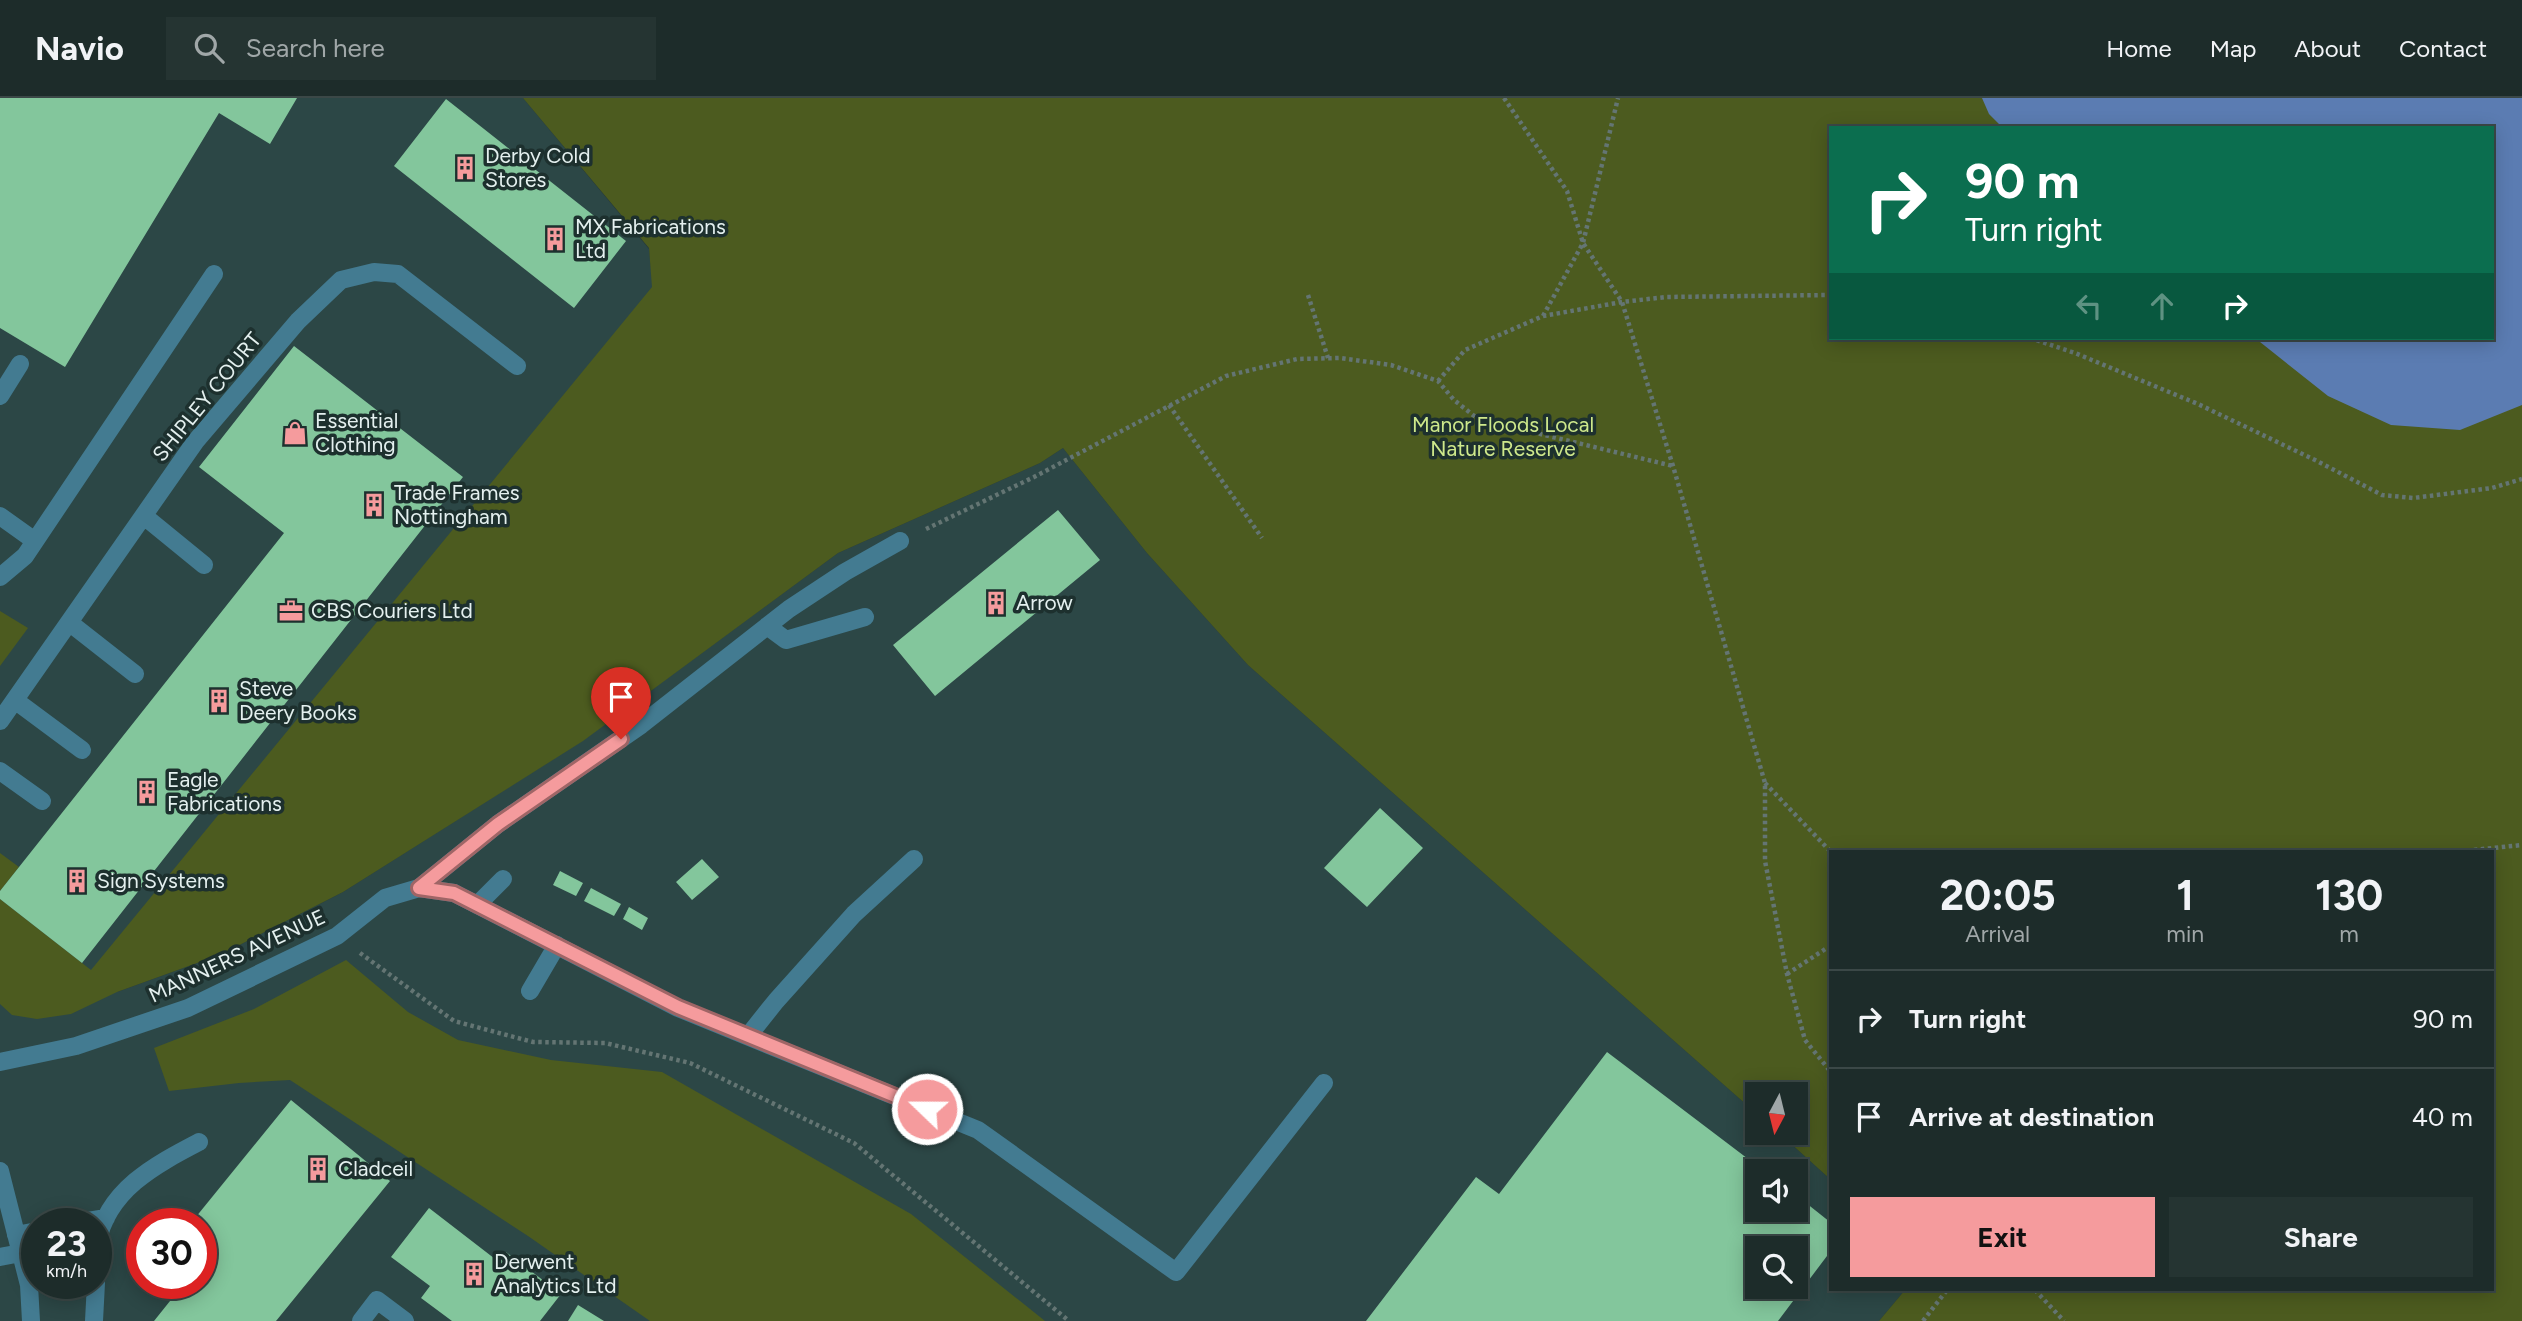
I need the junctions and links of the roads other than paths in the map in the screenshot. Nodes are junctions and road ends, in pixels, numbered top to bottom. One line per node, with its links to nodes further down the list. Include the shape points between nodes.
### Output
1 (214, 274): 7 (street)
2 (20, 363): 4 (street)
3 (517, 366): 6 (street, SHIPLEY COURT, via 398,274 374,272 341,280 298,321 195,443)
4 (0, 396)
5 (0, 516): 7 (street)
6 (144, 516): 9 (street); 12 (street, SHIPLEY COURT)
7 (35, 541): 10 (street)
8 (900, 541): 13 (street)
9 (204, 565)
10 (0, 578)
11 (865, 617): 13 (street, via 786,640)
12 (70, 623): 14 (street); 15 (street, SHIPLEY COURT)
13 (766, 626): 22 (street, via 641,725 498,824)
14 (135, 674)
15 (16, 701): 16 (street, SHIPLEY COURT); 17 (street)
16 (0, 722)
17 (82, 750)
18 (0, 771): 19 (street)
19 (42, 801)
20 (914, 859): 26 (street, via 854,914)
21 (503, 879): 23 (street)
22 (419, 888): 23 (street, MANNERS AVENUE, via 454,893); 27 (street, MANNERS AVENUE, via 385,898 337,936 188,1008 76,1046)
23 (477, 905): 24 (street, MANNERS AVENUE)
24 (557, 945): 25 (street); 26 (street, MANNERS AVENUE, via 678,1007)
25 (530, 991)
26 (748, 1036): 28 (street, MANNERS AVENUE, via 978,1130 1176,1272)
27 (0, 1062)
28 (1324, 1083)
29 (199, 1142): 31 (street, via 151,1168 123,1192)
30 (0, 1171): 33 (street)
31 (112, 1209)
32 (21, 1234): 33 (street)
33 (16, 1235): 34 (street)
34 (21, 1253): 35 (street)
35 (0, 1258)
36 (30, 1299): 38 (street)
37 (95, 1299): 39 (street)
38 (31, 1321)
39 (94, 1321)
40 (361, 1321): 41 (street, via 377,1300)
41 (405, 1321)

